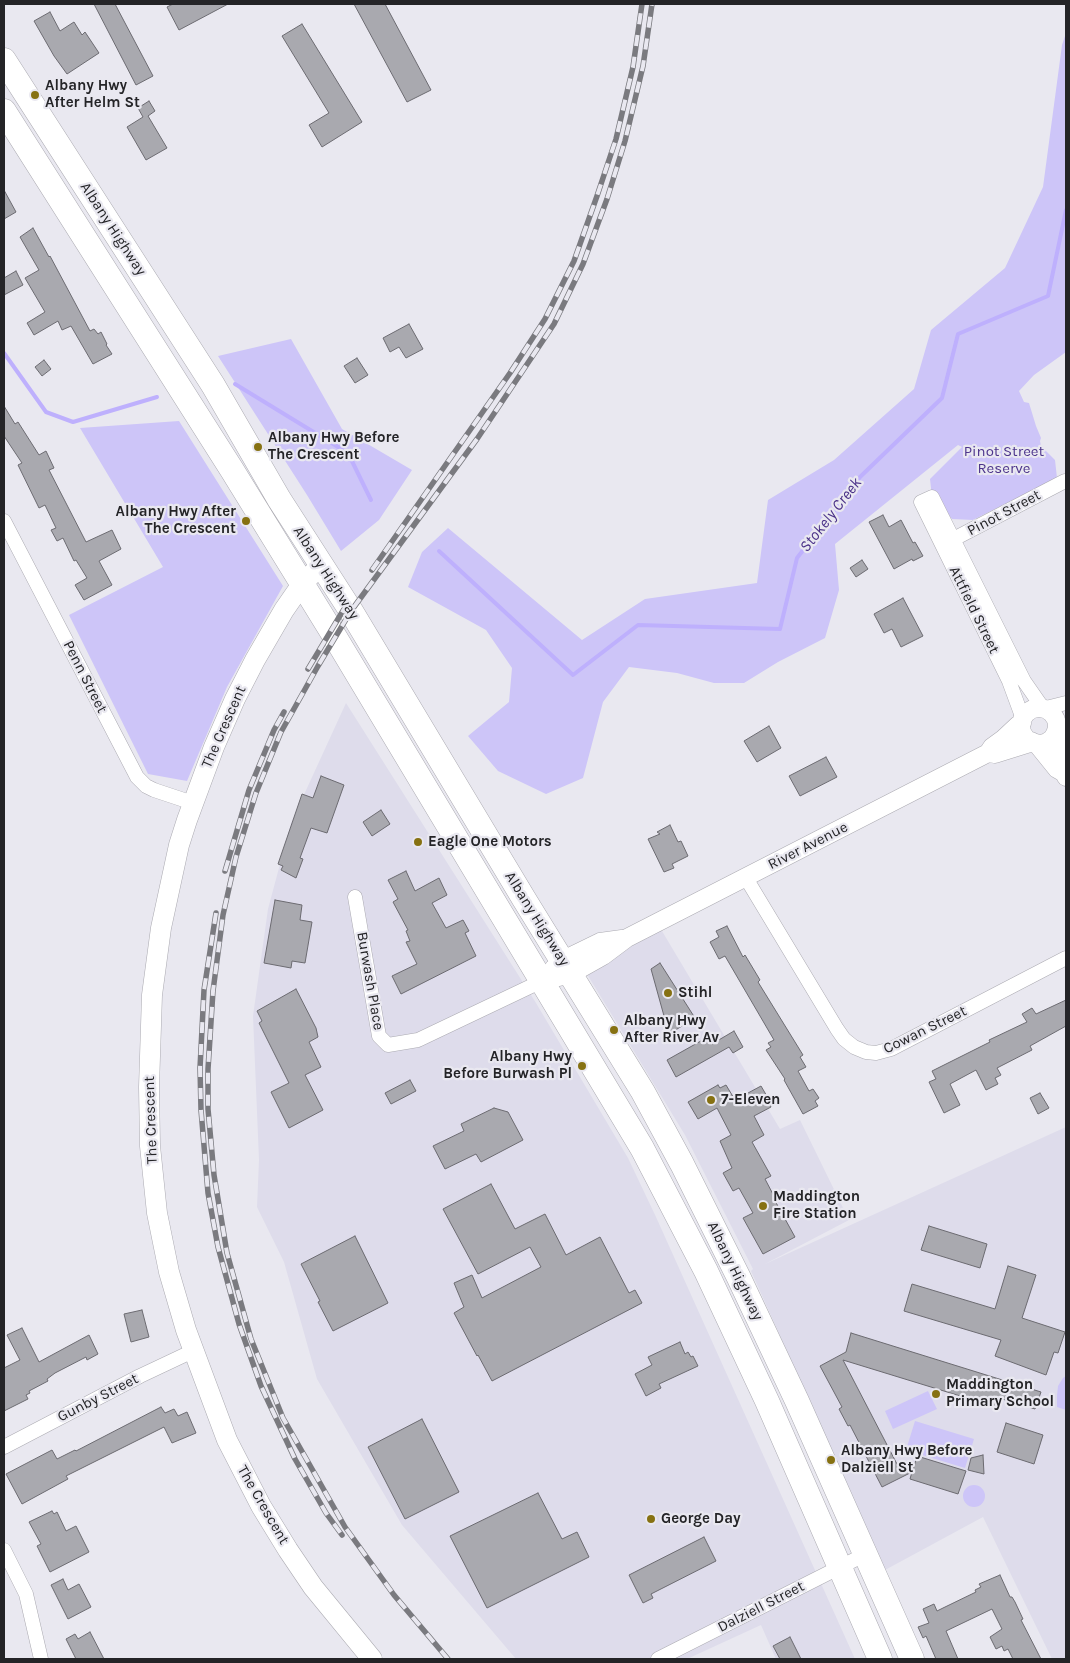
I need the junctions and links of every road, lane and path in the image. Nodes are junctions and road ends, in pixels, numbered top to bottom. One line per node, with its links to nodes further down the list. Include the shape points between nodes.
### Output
1 (4, 60): 7 (highway, Albany Highway, via 213,385)
2 (4, 112): 8 (highway, Albany Highway)
3 (1066, 481): 6 (street, Pinot Street)
4 (927, 499): 6 (street, Attfield Street)
5 (4, 521): 18 (street, Penn Street, via 137,777 154,790)
6 (948, 542): 12 (street, Attfield Street, via 1024,681); 13 (street, Attfield Street, via 1009,681)
7 (321, 566): 8 (main road, The Crescent); 9 (highway, Albany Highway)
8 (302, 584): 10 (highway, Albany Highway); 18 (main road, The Crescent, via 264,644 235,699)
9 (395, 685): 10 (highway); 22 (highway, Albany Highway)
10 (373, 700): 23 (highway, Albany Highway)
11 (1066, 703): 12 (street)
12 (1043, 709): 13 (street, via 1030,711); 14 (street, via 1054,716)
13 (1022, 721): 15 (street, via 1023,734); 16 (street, River Avenue)
14 (1060, 726): 15 (street, via 1046,742); 17 (street)
15 (1033, 742): 16 (street, River Avenue); 17 (street)
16 (988, 753): 19 (street, River Avenue)
17 (1065, 775)
18 (193, 803): 26 (main road, The Crescent, via 172,874 158,946 150,1021 149,1087 152,1162 160,1228)
19 (746, 878): 21 (street, Cowan Street, via 837,1029 854,1047 866,1052 891,1050); 22 (street, River Avenue, via 627,938 603,956)
20 (355, 897): 23 (street, Burwash Place, via 379,1036 388,1045 418,1040)
21 (1066, 958)
22 (567, 967): 23 (street, River Avenue); 24 (highway, Albany Highway, via 661,1125)
23 (542, 981): 25 (highway, Albany Highway, via 642,1148)
24 (724, 1247): 25 (highway); 29 (highway, Albany Highway, via 797,1401)
25 (700, 1260): 30 (highway, Albany Highway, via 767,1401)
26 (193, 1351): 27 (street, Gunby Street); 32 (main road, The Crescent, via 227,1440 266,1514 314,1587)
27 (4, 1447)
28 (4, 1550): 31 (street, via 26,1594)
29 (864, 1555): 30 (street, Dalziell Street); 35 (highway, Albany Highway)
30 (840, 1568): 33 (street, Dalziell Street); 34 (highway, Albany Highway)
31 (41, 1659)
32 (372, 1659)
33 (658, 1659)
34 (880, 1659)
35 (912, 1659)

